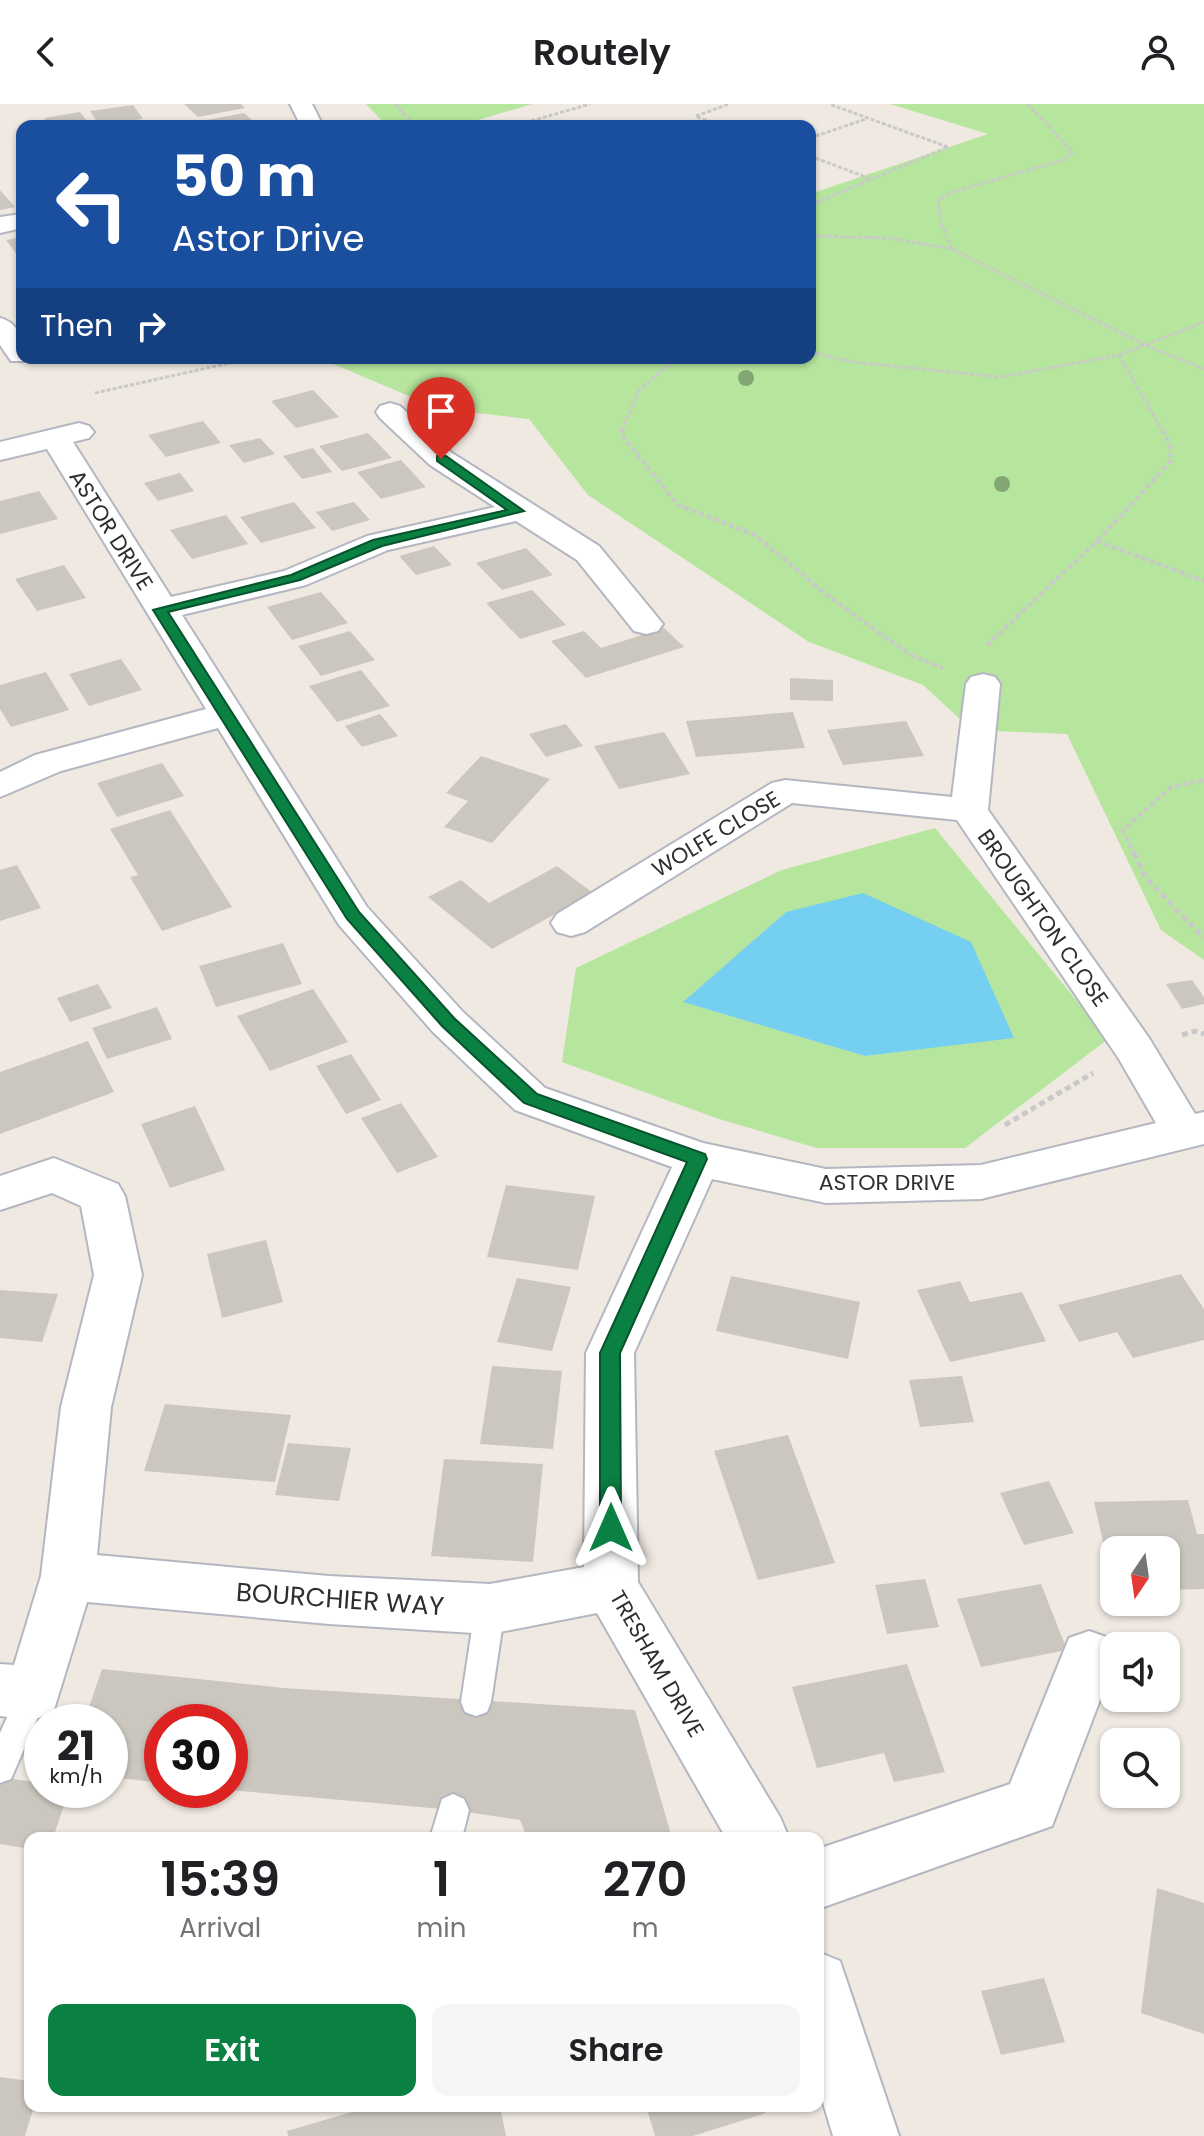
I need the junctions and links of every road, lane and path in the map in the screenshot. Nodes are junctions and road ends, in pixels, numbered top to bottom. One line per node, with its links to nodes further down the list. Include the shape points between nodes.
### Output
1 (395, 104): 7 (path)
2 (590, 104): 8 (path)
3 (729, 104): 9 (path, via 696,116)
4 (829, 104): 6 (path)
5 (1027, 104): 15 (path, via 1073,152 1063,160 938,200)
6 (868, 118): 10 (path); 12 (path, via 948,147)
7 (410, 120)
8 (536, 120)
9 (707, 120)
10 (816, 136)
11 (816, 158): 12 (path)
12 (872, 179): 13 (path)
13 (816, 202)
14 (816, 236): 15 (path, via 889,238)
15 (952, 249): 18 (path)
16 (1204, 322): 18 (path)
17 (0, 326): 19 (street)
18 (1145, 345): 21 (path); 24 (path)
19 (16, 347)
20 (816, 353): 21 (path, via 1000,377)
21 (1119, 355): 29 (path, via 1170,444 1171,461)
22 (225, 364): 25 (path)
23 (669, 364): 33 (path, via 639,390 621,434 678,505 755,535 912,656)
24 (1204, 369)
25 (86, 395)
26 (390, 412): 28 (street, via 441,459)
27 (0, 451): 31 (street, ASTOR DRIVE, via 67,435)
28 (518, 511): 31 (street, via 378,543 295,578); 32 (street, via 588,553)
29 (1097, 541): 30 (path); 33 (path, via 987,645)
30 (1204, 581)
31 (160, 610): 34 (street, ASTOR DRIVE)
32 (646, 624)
33 (983, 684): 37 (street, BROUGHTON CLOSE)
34 (227, 714): 36 (street, via 48,763); 44 (street, ASTOR DRIVE, via 353,916 448,1022 530,1099)
35 (1204, 780): 39 (path, via 1171,787 1123,830 1146,878)
36 (0, 786)
37 (969, 810): 38 (street, WOLFE CLOSE, via 785,791); 41 (street, BROUGHTON CLOSE)
38 (571, 923)
39 (1204, 938)
40 (1204, 1034): 41 (path, via 1195,1031)
41 (1134, 1049): 42 (path); 43 (street, BROUGHTON CLOSE)
42 (1004, 1125)
43 (1194, 1131): 44 (street, ASTOR DRIVE, via 981,1182 826,1186)
44 (698, 1159): 47 (street, TRESHAM DRIVE, via 610,1353)
45 (0, 1193): 46 (street, via 54,1175 102,1196 118,1275 86,1407)
46 (68, 1576): 48 (street, BOURCHIER WAY); 50 (street)
47 (611, 1586): 48 (street, BOURCHIER WAY); 53 (street, TRESHAM DRIVE)
48 (490, 1609): 51 (lane)
49 (1089, 1656): 54 (street, via 1031,1806)
50 (16, 1692): 52 (lane)
51 (476, 1702)
52 (0, 1768)
53 (755, 1832)
54 (824, 1877)
55 (824, 2002): 56 (street)
56 (866, 2136)

